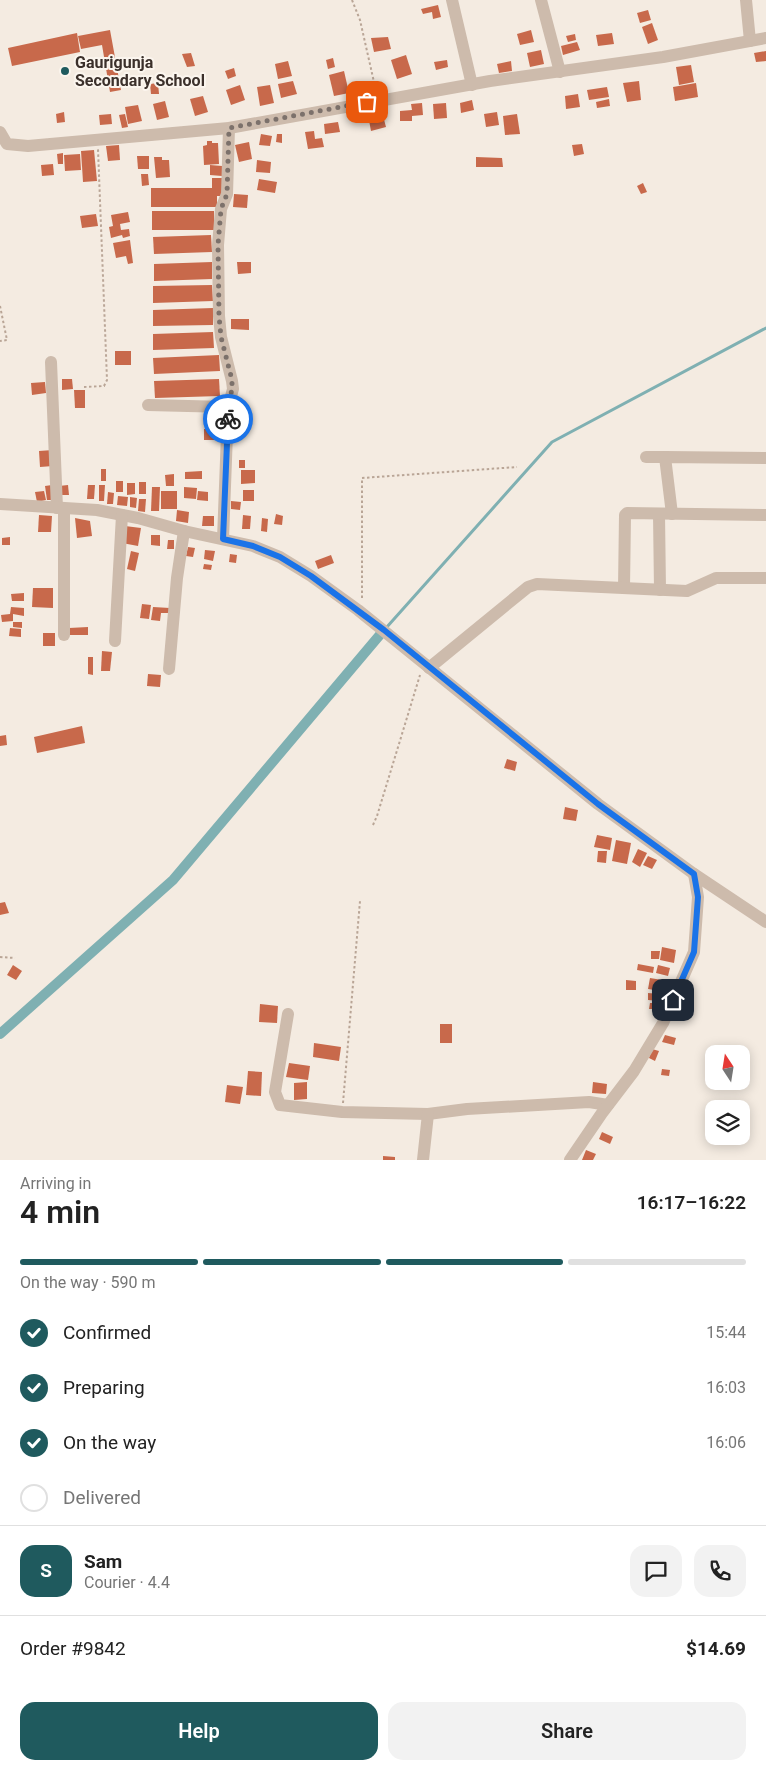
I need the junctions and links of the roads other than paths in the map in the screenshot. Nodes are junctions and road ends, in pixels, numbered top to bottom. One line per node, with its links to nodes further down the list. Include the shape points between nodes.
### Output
1 (452, 0): 7 (street)
2 (541, 0): 6 (street)
3 (746, 0): 5 (street)
4 (766, 38): 5 (street)
5 (750, 41): 6 (street)
6 (560, 72): 7 (street)
7 (472, 84): 8 (street)
8 (229, 128): 9 (street, via 17,146 7,144); 12 (street, via 227,194 221,209 218,245 221,337 232,380)
9 (0, 132)
10 (51, 362): 17 (street)
11 (148, 405): 12 (street)
12 (228, 407): 23 (street)
13 (646, 457): 14 (street)
14 (665, 457): 15 (street); 19 (street)
15 (766, 458)
16 (0, 504): 17 (street)
17 (61, 509): 20 (street, via 97,510); 27 (street)
18 (659, 514): 19 (street); 25 (street, via 631,512 625,515); 26 (street)
19 (672, 514): 21 (street)
20 (122, 515): 22 (street); 28 (street)
21 (766, 515)
22 (184, 531): 23 (street); 30 (street)
23 (223, 539): 29 (street, via 280,557 311,576)
24 (766, 578): 26 (street, via 716,578 687,591)
25 (624, 588): 26 (street); 29 (street, via 537,584 528,587)
26 (660, 590)
27 (64, 634)
28 (115, 641)
29 (426, 665): 31 (street, via 598,804)
30 (169, 669)
31 (694, 874): 32 (street); 34 (street, via 698,897 694,952 663,1023 634,1071)
32 (766, 922)
33 (288, 1014): 35 (street, via 275,1092 280,1105 342,1112)
34 (608, 1105): 35 (street, via 589,1102); 37 (street)
35 (428, 1114): 36 (street)
36 (422, 1160)
37 (570, 1160)

